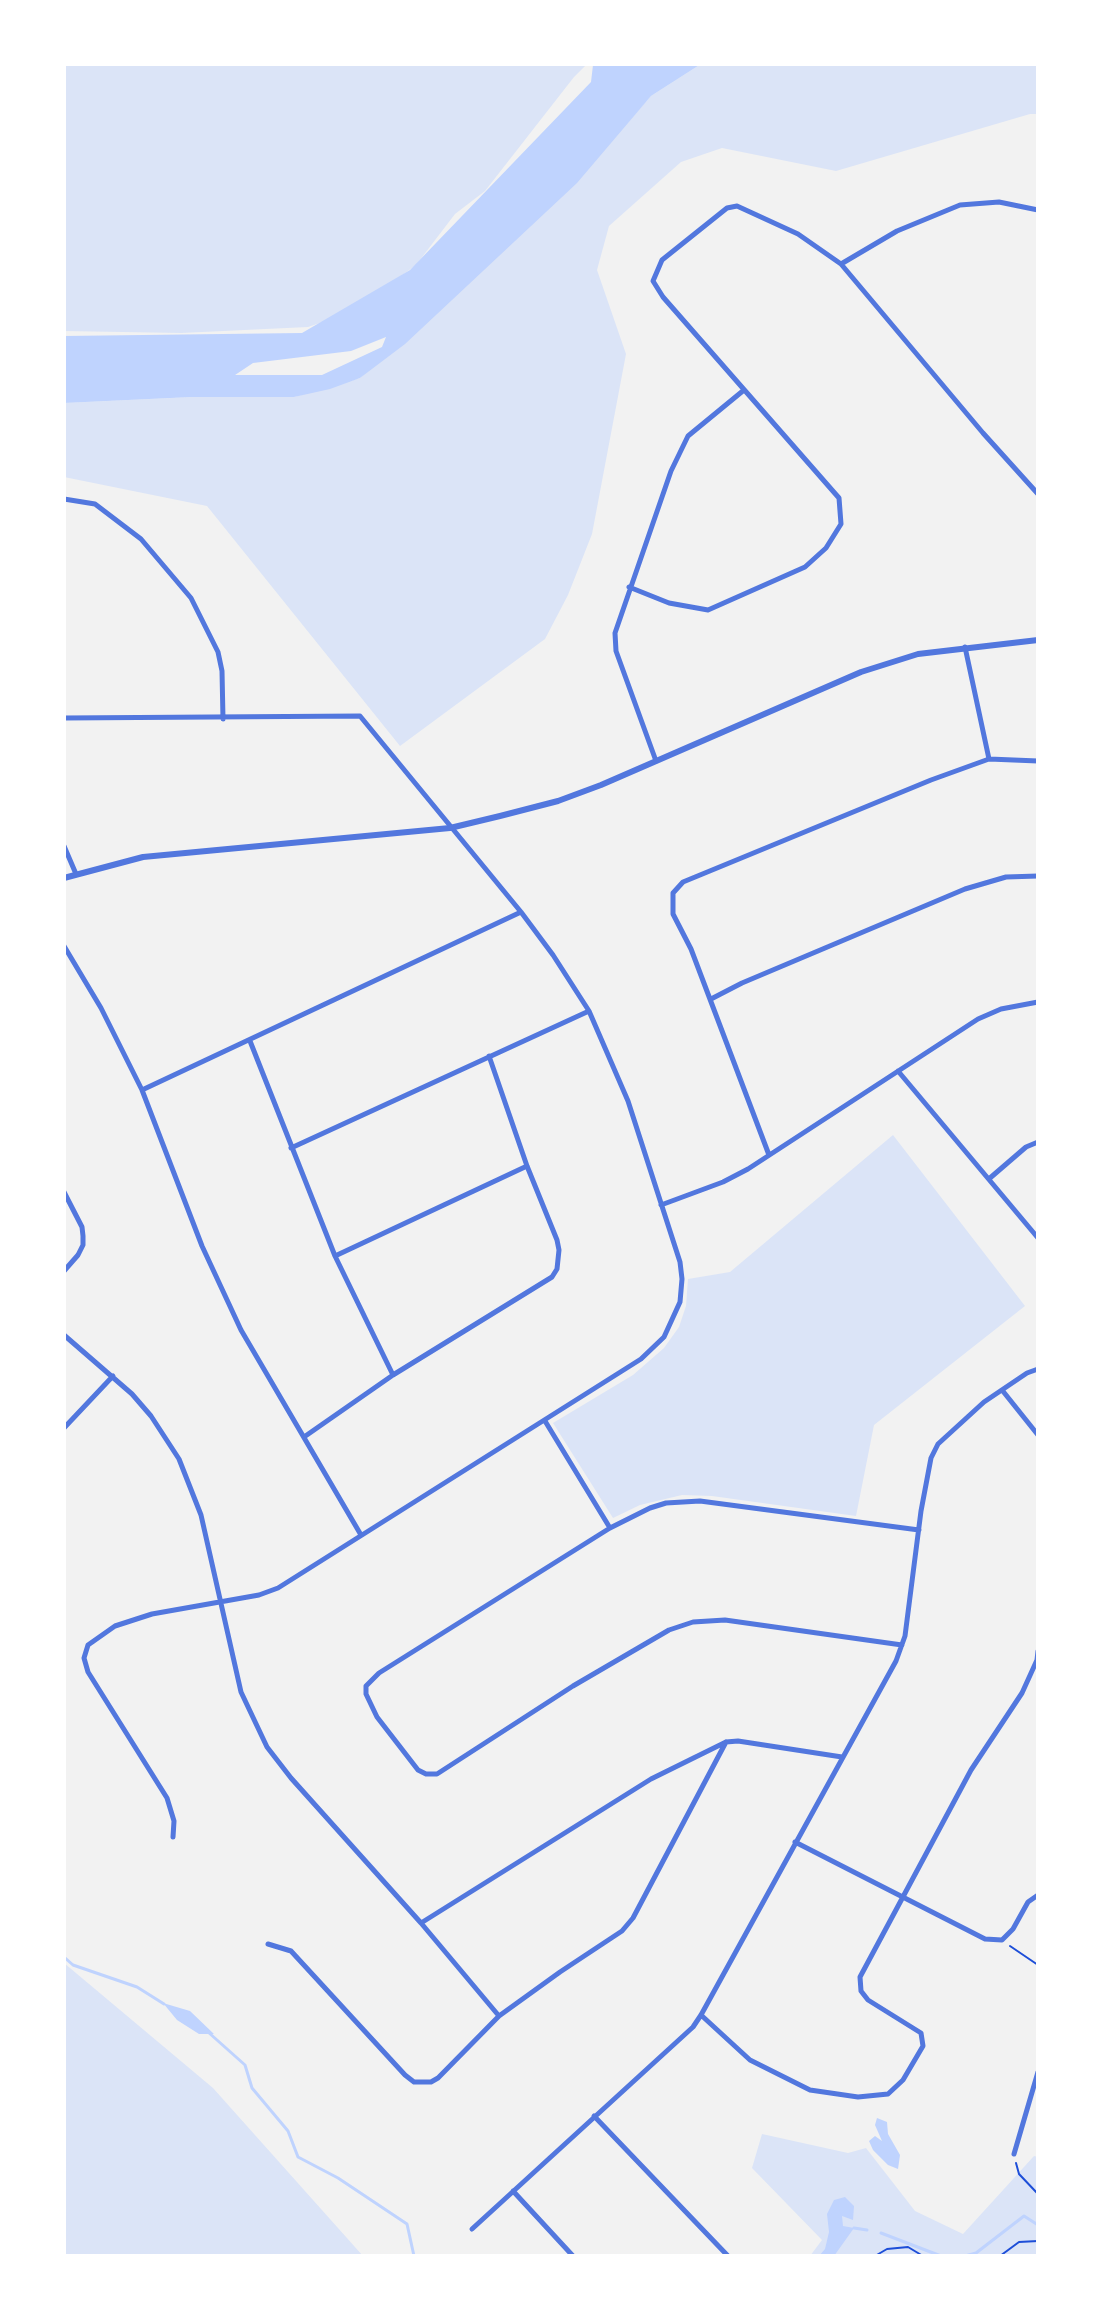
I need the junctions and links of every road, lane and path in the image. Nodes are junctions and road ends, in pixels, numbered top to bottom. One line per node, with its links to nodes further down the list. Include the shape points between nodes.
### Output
1 (1038, 210): 2 (street, via 999,202 960,205 897,231)
2 (841, 264): 3 (street, via 798,234 737,206 727,208 662,260 653,281 663,297); 4 (street)
3 (744, 390): 6 (street, via 688,436); 6 (street, via 839,498 841,524 805,567 708,610 669,603)
4 (1038, 493)
5 (64, 499): 10 (street, via 95,504 141,539 191,598 218,652)
6 (629, 587): 12 (street, via 615,633 616,651)
7 (1038, 640): 8 (street)
8 (965, 647): 11 (street); 12 (street, via 918,654 861,672)
9 (64, 718): 10 (street)
10 (223, 719): 14 (street, via 360,716)
11 (989, 759): 13 (street); 21 (street, via 683,882 673,893 673,914)
12 (656, 761): 14 (street, via 558,801)
13 (1038, 761)
14 (450, 828): 16 (street, via 143,857); 19 (street)
15 (64, 846): 16 (street)
16 (76, 874): 18 (street)
17 (1038, 876): 21 (street, via 1006,877 965,889)
18 (64, 878)
19 (521, 912): 23 (street); 24 (street)
20 (64, 946): 27 (street)
21 (711, 999): 30 (street)
22 (1038, 1002): 26 (street, via 978,1019)
23 (589, 1011): 25 (street); 34 (street, via 628,1101)
24 (250, 1041): 27 (street); 29 (street)
25 (489, 1056): 29 (street); 31 (street)
26 (898, 1071): 30 (street); 32 (street)
27 (142, 1090): 46 (street, via 202,1246 241,1330)
28 (1038, 1142): 32 (street)
29 (291, 1148): 36 (street)
30 (769, 1155): 34 (street, via 723,1182)
31 (527, 1166): 36 (street); 40 (street, via 557,1240 552,1277)
32 (990, 1178): 35 (street)
33 (64, 1192): 37 (street, via 83,1236 78,1255)
34 (661, 1205): 43 (street, via 682,1279 680,1302 664,1337 641,1359)
35 (1038, 1238)
36 (335, 1256): 40 (street)
37 (64, 1271)
38 (64, 1335): 41 (street)
39 (1038, 1369): 42 (street)
40 (393, 1375): 46 (street)
41 (113, 1376): 44 (street); 50 (street, via 151,1416 181,1462 201,1515)
42 (1002, 1390): 45 (street); 48 (street, via 938,1444 926,1475)
43 (545, 1421): 47 (street); 49 (street)
44 (64, 1428)
45 (1038, 1435)
46 (304, 1437): 49 (street)
47 (610, 1528): 48 (street, via 650,1508 692,1501); 51 (street, via 370,1680 366,1694 377,1717 418,1770 437,1774 573,1686 669,1630 693,1622 725,1620)
48 (919, 1530): 51 (street)
49 (361, 1535): 50 (street, via 278,1588)
50 (220, 1601): 55 (street, via 115,1626 88,1645 84,1658 167,1798); 59 (street, via 241,1692 267,1747)
51 (902, 1645): 54 (street)
52 (1038, 1651): 57 (street, via 1022,1693 971,1770)
53 (726, 1742): 54 (street); 59 (street, via 651,1779); 64 (street, via 633,1918)
54 (842, 1757): 56 (street)
55 (173, 1837)
56 (795, 1842): 57 (street); 63 (street)
57 (903, 1895): 60 (street, via 985,1939); 63 (street, via 860,1977 868,2000 921,2033 923,2046 888,2094 858,2097 810,2090 750,2060)
58 (1038, 1895): 60 (street)
59 (421, 1923): 64 (street)
60 (1002, 1940): 62 (path)
61 (268, 1944): 64 (street, via 291,1951 414,2082 438,2078)
62 (1038, 1965)
63 (701, 2015): 66 (street)
64 (499, 2016)
65 (1038, 2072): 67 (street)
66 (594, 2116): 68 (street); 73 (street)
67 (1014, 2154): 69 (path, via 1019,2174)
68 (513, 2191): 70 (street); 72 (street)
69 (1038, 2194)
70 (472, 2229)
71 (1038, 2241): 76 (path, via 1019,2242)
72 (573, 2256)
73 (728, 2256)
74 (875, 2256): 75 (path, via 908,2247)
75 (923, 2256)
76 (1000, 2256)

